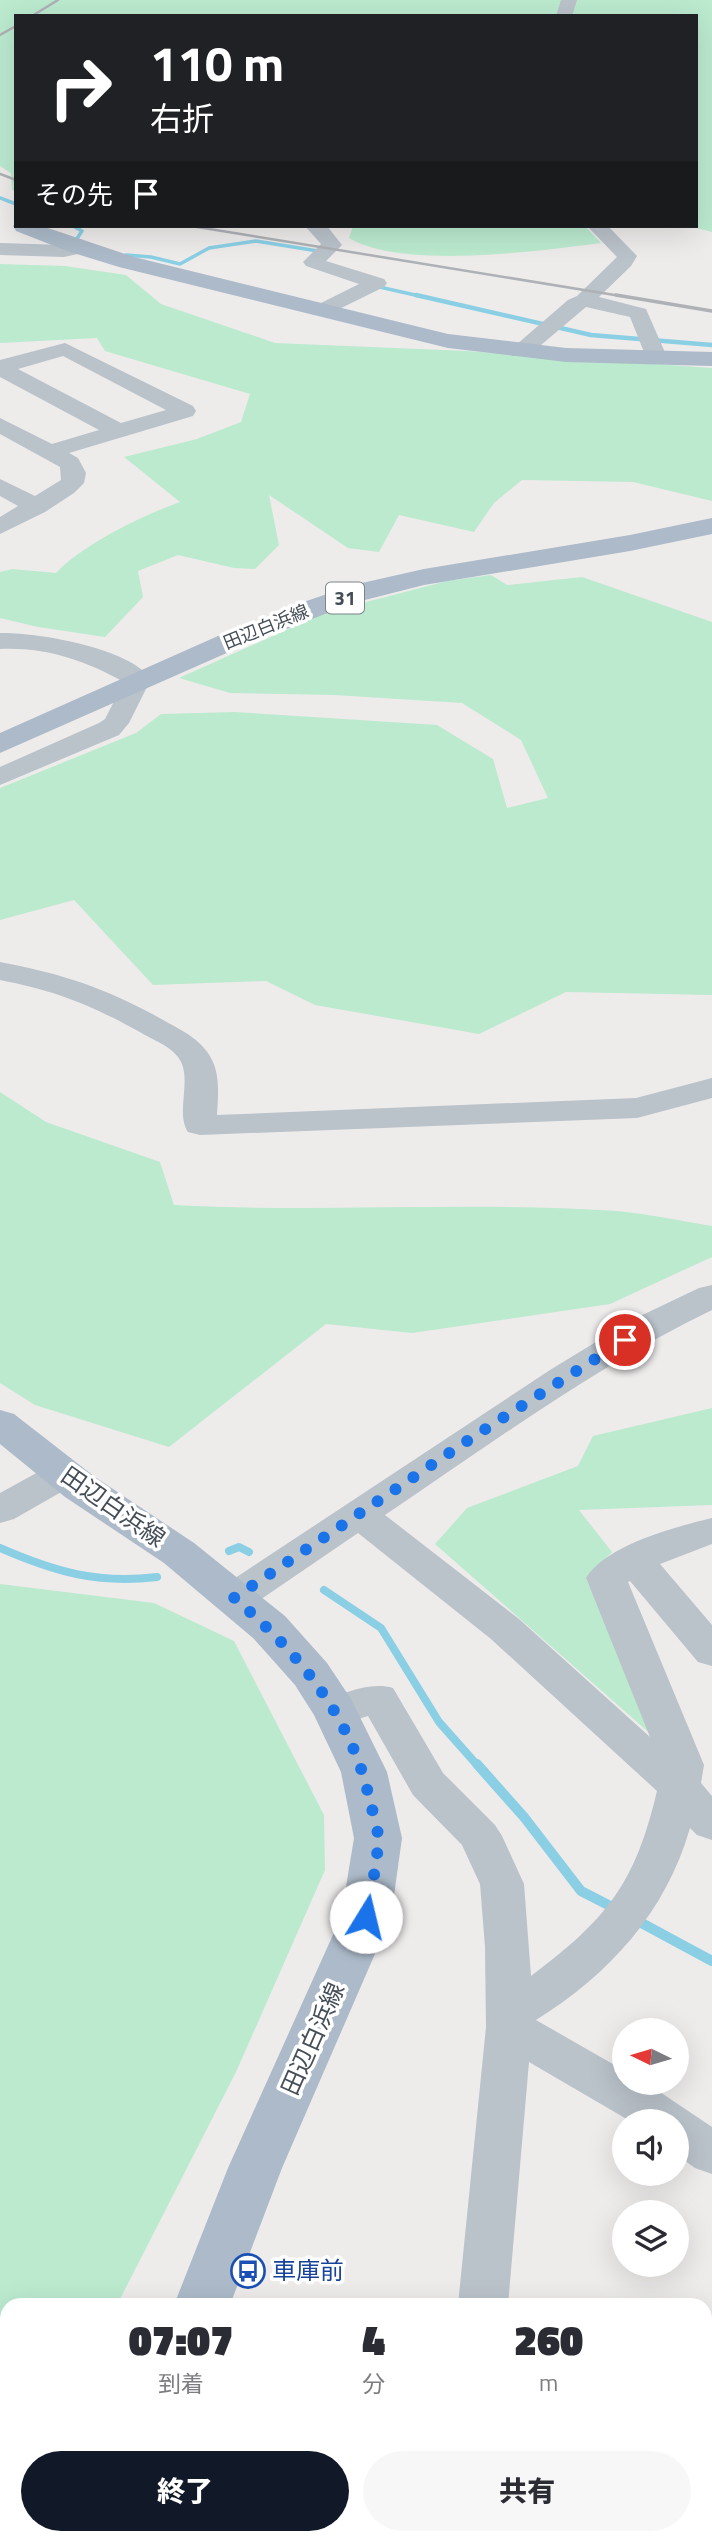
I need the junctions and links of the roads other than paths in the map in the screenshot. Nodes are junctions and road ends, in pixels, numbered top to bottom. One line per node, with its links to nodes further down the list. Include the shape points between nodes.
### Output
1 (31, 228): 5 (main road)
2 (318, 228): 7 (street, via 332,245 317,256 315,264 377,283)
3 (599, 228): 6 (street, via 628,256)
4 (0, 248): 5 (street)
5 (80, 248): 7 (main road)
6 (584, 300): 8 (street, via 639,313); 9 (street)
7 (320, 310): 9 (main road, via 432,337)
8 (652, 347): 9 (main road); 10 (main road)
9 (520, 351)
10 (712, 359)
11 (0, 368): 13 (street); 13 (street, via 65,349 186,411)
12 (0, 425): 14 (street)
13 (119, 430): 14 (street)
14 (49, 452): 16 (street, via 70,463 72,483)
15 (0, 486): 16 (street)
16 (37, 507): 18 (street)
17 (712, 526): 20 (main road, 田辺白浜線 / 31, via 382,586 294,614)
18 (0, 527)
19 (0, 641): 20 (street, via 20,639 70,648)
20 (138, 680): 21 (main road, 田辺白浜線 / 31); 22 (street, via 109,729)
21 (0, 744)
22 (0, 777)
23 (0, 971): 24 (street, via 46,980 109,1002 181,1043 197,1061 202,1083 200,1125 637,1108)
24 (712, 1088)
25 (712, 1296): 29 (street, via 645,1328 563,1378)
26 (0, 1423): 27 (main road, 田辺白浜線)
27 (64, 1474): 28 (street); 32 (main road, 田辺白浜線, via 179,1553)
28 (0, 1510)
29 (359, 1514): 32 (street); 35 (street, via 505,1629)
30 (712, 1531): 31 (street)
31 (634, 1559): 33 (street); 35 (street, via 606,1578 683,1765)
32 (234, 1598): 34 (main road, 田辺白浜線, via 269,1627 311,1674)
33 (712, 1652)
34 (335, 1711): 37 (street, via 378,1699 428,1784 480,1836 502,1884); 41 (main road, 田辺白浜線, via 364,1772 378,1838 366,1917 255,2168)
35 (679, 1787): 36 (street); 37 (street, via 660,1855 627,1915)
36 (712, 1824)
37 (509, 2020): 38 (street, via 567,2063); 42 (street)
38 (650, 2109)
39 (689, 2136): 40 (street)
40 (712, 2154)
41 (205, 2298)
42 (484, 2298)

